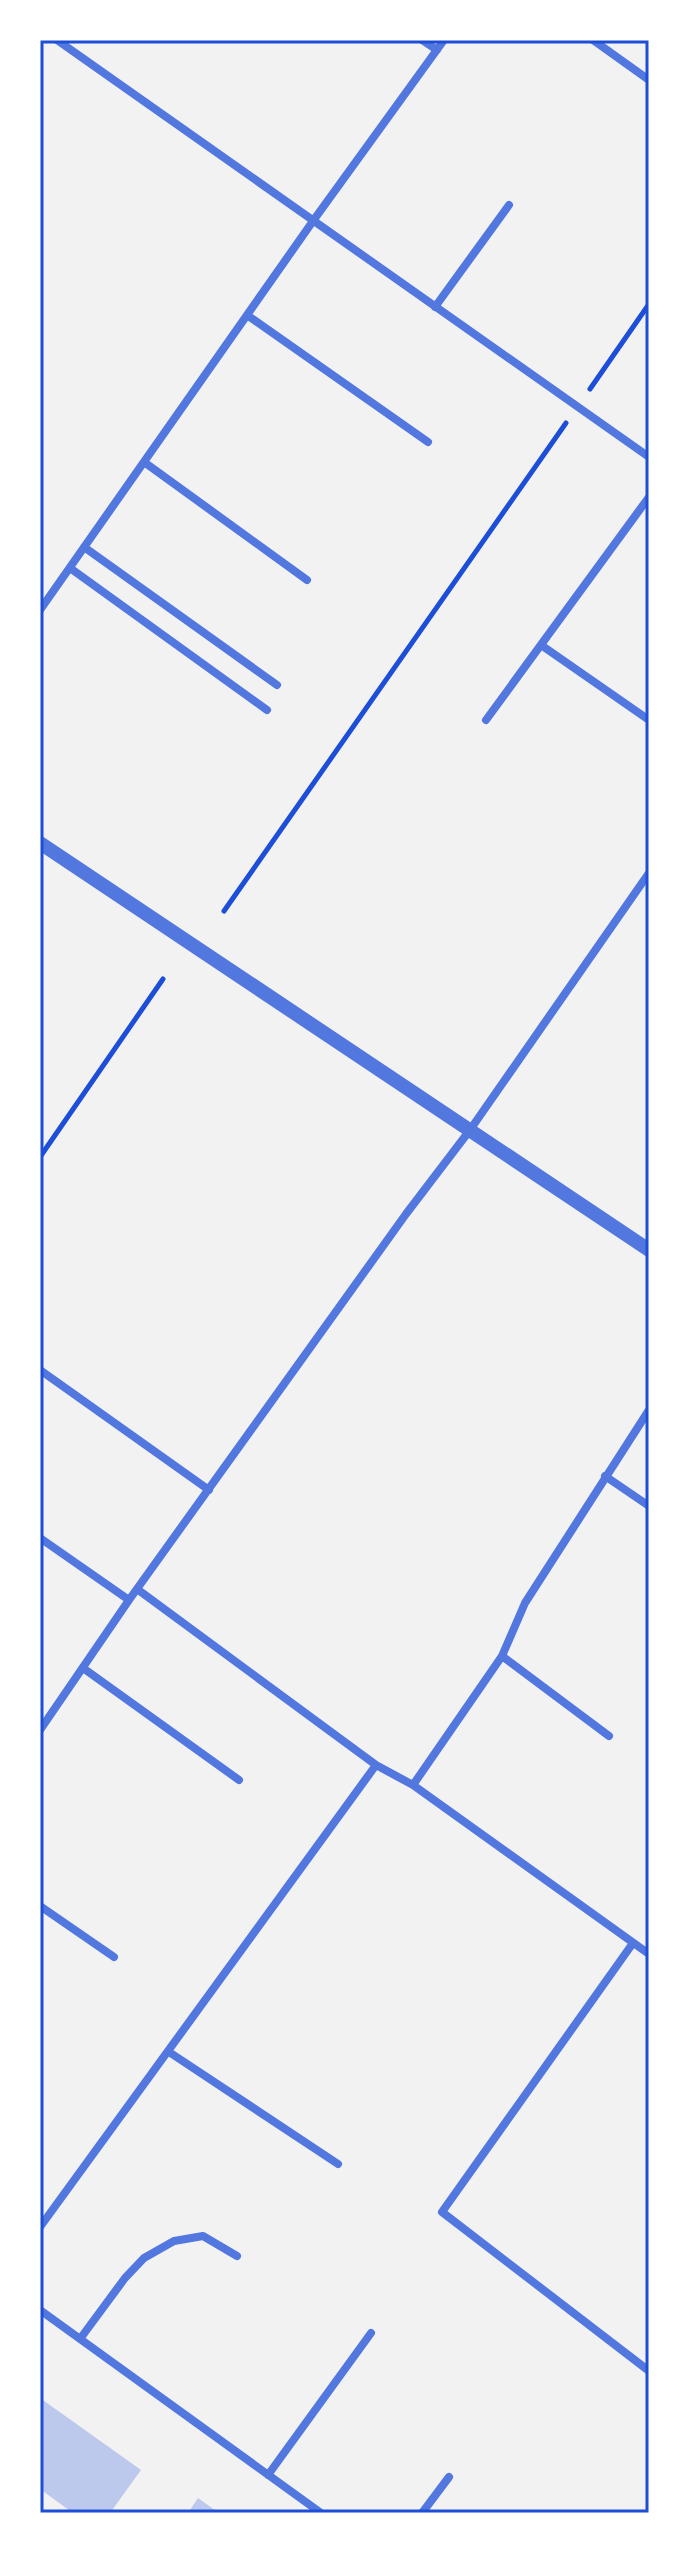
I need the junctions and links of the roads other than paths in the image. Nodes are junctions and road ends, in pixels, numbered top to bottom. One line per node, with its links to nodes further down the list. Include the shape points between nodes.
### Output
1 (57, 40): 8 (street)
2 (422, 40): 5 (street)
3 (444, 40): 5 (street)
4 (593, 40): 6 (street)
5 (437, 50): 8 (street)
6 (649, 80)
7 (509, 205): 9 (street)
8 (313, 221): 9 (street); 10 (street)
9 (435, 307): 12 (street)
10 (247, 315): 11 (street); 13 (street)
11 (428, 442)
12 (649, 457)
13 (144, 462): 15 (street); 17 (street)
14 (649, 497): 19 (street)
15 (84, 547): 16 (street); 20 (street)
16 (70, 568): 18 (street); 21 (street)
17 (307, 580)
18 (40, 610)
19 (541, 645): 22 (street); 23 (street)
20 (277, 685)
21 (267, 710)
22 (486, 720)
23 (649, 720)
24 (40, 843): 26 (street)
25 (649, 873): 26 (street)
26 (470, 1130): 27 (street); 31 (street)
27 (649, 1250)
28 (40, 1371): 31 (street)
29 (649, 1410): 30 (street)
30 (605, 1476): 32 (street); 36 (street, via 525,1603)
31 (209, 1490): 34 (street)
32 (649, 1506)
33 (40, 1538): 35 (street)
34 (137, 1589): 35 (street); 40 (street)
35 (129, 1600): 37 (street)
36 (502, 1656): 39 (street); 42 (street)
37 (83, 1668): 38 (street); 41 (street)
38 (40, 1730)
39 (609, 1736)
40 (376, 1765): 42 (street); 48 (street)
41 (239, 1780)
42 (413, 1785): 45 (street)
43 (40, 1906): 47 (street)
44 (649, 1940): 46 (street)
45 (633, 1943): 46 (street); 55 (street, via 442,2212)
46 (646, 1952)
47 (114, 1957)
48 (169, 2052): 49 (street); 50 (street)
49 (338, 2164)
50 (40, 2227)
51 (237, 2256): 54 (street, via 203,2236 174,2241 144,2258)
52 (40, 2310): 54 (street)
53 (371, 2333): 56 (street)
54 (80, 2339): 56 (street)
55 (649, 2371)
56 (268, 2475): 58 (street)
57 (449, 2477): 59 (street)
58 (321, 2513)
59 (422, 2513)

